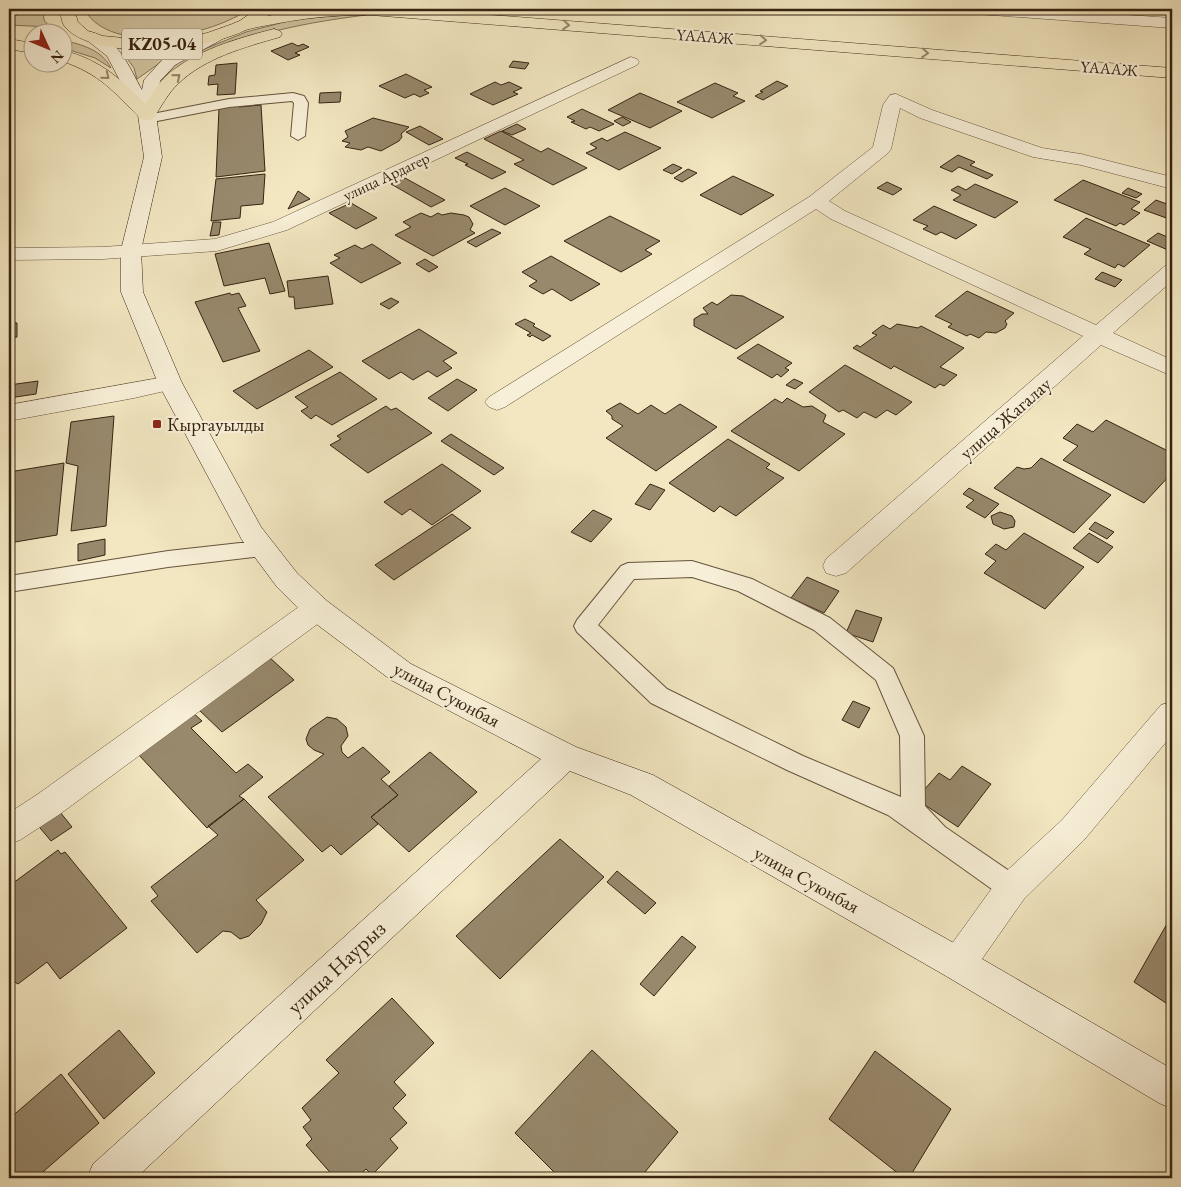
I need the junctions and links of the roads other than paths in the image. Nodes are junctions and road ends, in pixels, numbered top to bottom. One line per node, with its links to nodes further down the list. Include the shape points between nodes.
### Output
1 (14, 9): 6 (main road)
2 (67, 9): 15 (main road, KZ05-04, via 66,17 72,26)
3 (266, 9): 10 (main road, KZ05-04)
4 (977, 9): 8 (street)
5 (1139, 9): 8 (street)
6 (9, 10)
7 (467, 18): 10 (main road, ҮАААЖ, via 355,9 297,14); 20 (main road, ҮАААЖ, one-way to 20); 21 (main road, one-way to 7, via 171,80 200,62 253,40 342,21)
8 (1126, 18): 9 (street)
9 (1172, 23)
10 (240, 26): 13 (main road, KZ05-04)
11 (9, 32): 12 (main road)
12 (22, 33)
13 (222, 33): 15 (main road, KZ05-04, via 172,44 146,45 122,44); 21 (street, улица Суюнбая, via 182,53 159,71 152,80)
14 (72, 35): 15 (main road, KZ05-04)
15 (92, 37): 21 (street, via 114,54)
16 (9, 44): 17 (main road)
17 (22, 46)
18 (72, 59): 21 (main road, one-way to 21, via 106,75)
19 (631, 62): 25 (street, улица Ардагер, via 280,226 217,245)
20 (1172, 72)
21 (147, 117): 22 (lane, via 229,103 293,97 301,103); 25 (street, улица Суюнбая, via 153,157)
22 (298, 136)
23 (1172, 183): 24 (street, via 1039,153 926,114 896,99 882,149)
24 (816, 201): 28 (street); 31 (street)
25 (131, 250): 26 (street, улица Ардагер); 30 (street, улица Суюнбая, via 132,292)
26 (9, 254)
27 (1172, 270): 28 (street, улица Жагалау)
28 (1099, 336): 29 (street); 34 (street, улица Жагалау)
29 (1172, 369)
30 (170, 383): 32 (street); 33 (street, улица Суюнбая, via 251,533)
31 (497, 402)
32 (9, 413)
33 (264, 550): 35 (lane, via 168,559); 36 (street, улица Суюнбая, via 287,580)
34 (836, 566)
35 (9, 584)
36 (316, 609): 38 (street, улица Суюнбая, via 401,672); 39 (street)
37 (1172, 714): 41 (street, via 1073,830)
38 (565, 756): 42 (street, улица Суюнбая, via 642,785); 44 (street, улица Наурыз)
39 (9, 830)
40 (936, 834): 40 (lane, via 897,807 795,763 659,696 585,626 628,571 692,569 745,585 822,624 885,674 912,736 913,810); 41 (lane)
41 (1012, 888): 42 (street)
42 (958, 964): 43 (street, улица Суюнбая)
43 (1172, 1090)
44 (107, 1178)

